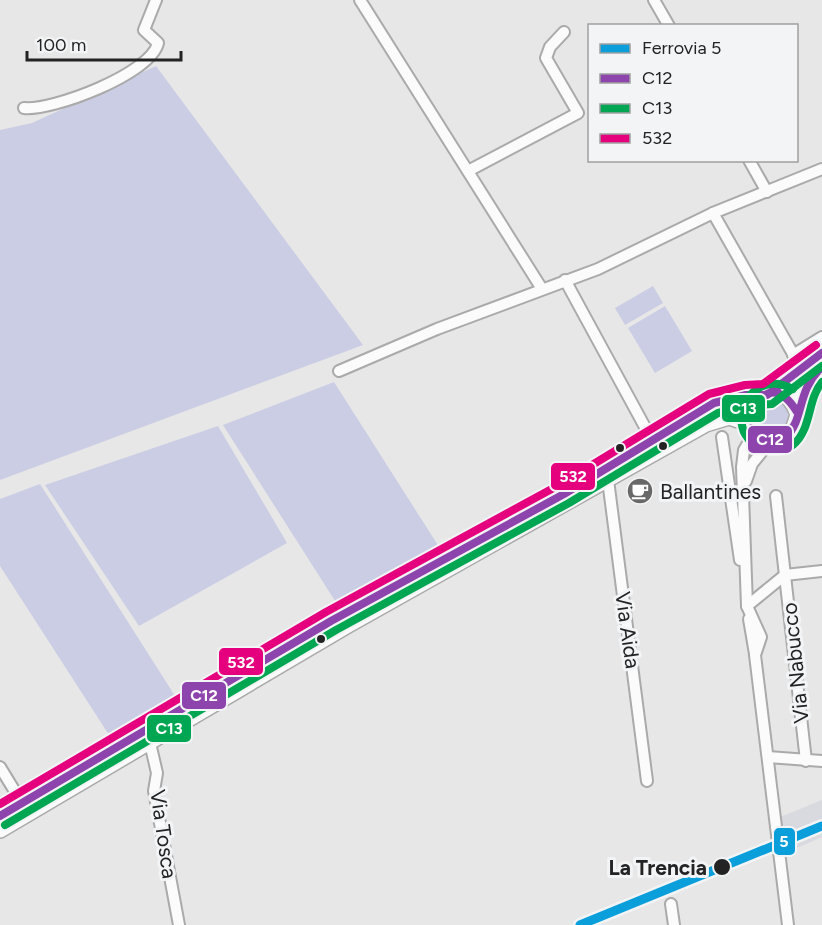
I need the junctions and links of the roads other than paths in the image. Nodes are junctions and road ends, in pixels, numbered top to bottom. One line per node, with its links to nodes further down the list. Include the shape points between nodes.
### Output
1 (156, 0): 6 (street, via 144,30 158,43 144,63 113,81 49,106)
2 (360, 0): 9 (street)
3 (654, 0): 4 (street)
4 (668, 24)
5 (564, 32): 9 (street, via 546,58 578,113)
6 (24, 108)
7 (750, 162): 10 (street)
8 (822, 169): 10 (street)
9 (468, 171): 13 (street)
10 (767, 192): 11 (street)
11 (713, 213): 12 (street, via 598,269); 16 (street)
12 (565, 280): 13 (street); 23 (street)
13 (542, 289): 18 (street)
14 (822, 337): 16 (street)
15 (822, 353): 16 (main road)
16 (797, 362): 19 (main road)
17 (822, 367): 20 (main road, via 804,390)
18 (339, 370)
19 (767, 394): 20 (main road, via 789,398); 21 (main road, via 752,410); 23 (main road, via 714,403)
20 (797, 412): 24 (main road, via 792,432)
21 (754, 428): 24 (main road); 25 (main road, via 737,418 717,419); 26 (street, Via Nabucco, via 743,455)
22 (722, 437): 30 (street, Via Nabucco)
23 (652, 440): 37 (main road, via 564,494 331,621)
24 (772, 440): 26 (street, Via Nabucco, via 752,464)
25 (608, 480): 31 (main road, via 348,625); 36 (street, Via Aida)
26 (744, 490): 30 (street, Via Nabucco)
27 (776, 496): 29 (street, Via Nabucco)
28 (822, 571): 29 (street)
29 (785, 575): 30 (street); 33 (street, Via Nabucco)
30 (747, 606): 32 (street, Via Nabucco)
31 (150, 743): 39 (main road); 41 (street, Via Tosca, via 157,772 154,791)
32 (768, 758): 33 (street); 43 (street, Via Nabucco)
33 (806, 761): 34 (street)
34 (822, 761)
35 (0, 767): 37 (street)
36 (647, 781)
37 (22, 803): 38 (main road)
38 (0, 816)
39 (0, 830)
40 (671, 904): 42 (street)
41 (179, 925)
42 (674, 925)
43 (788, 925)

